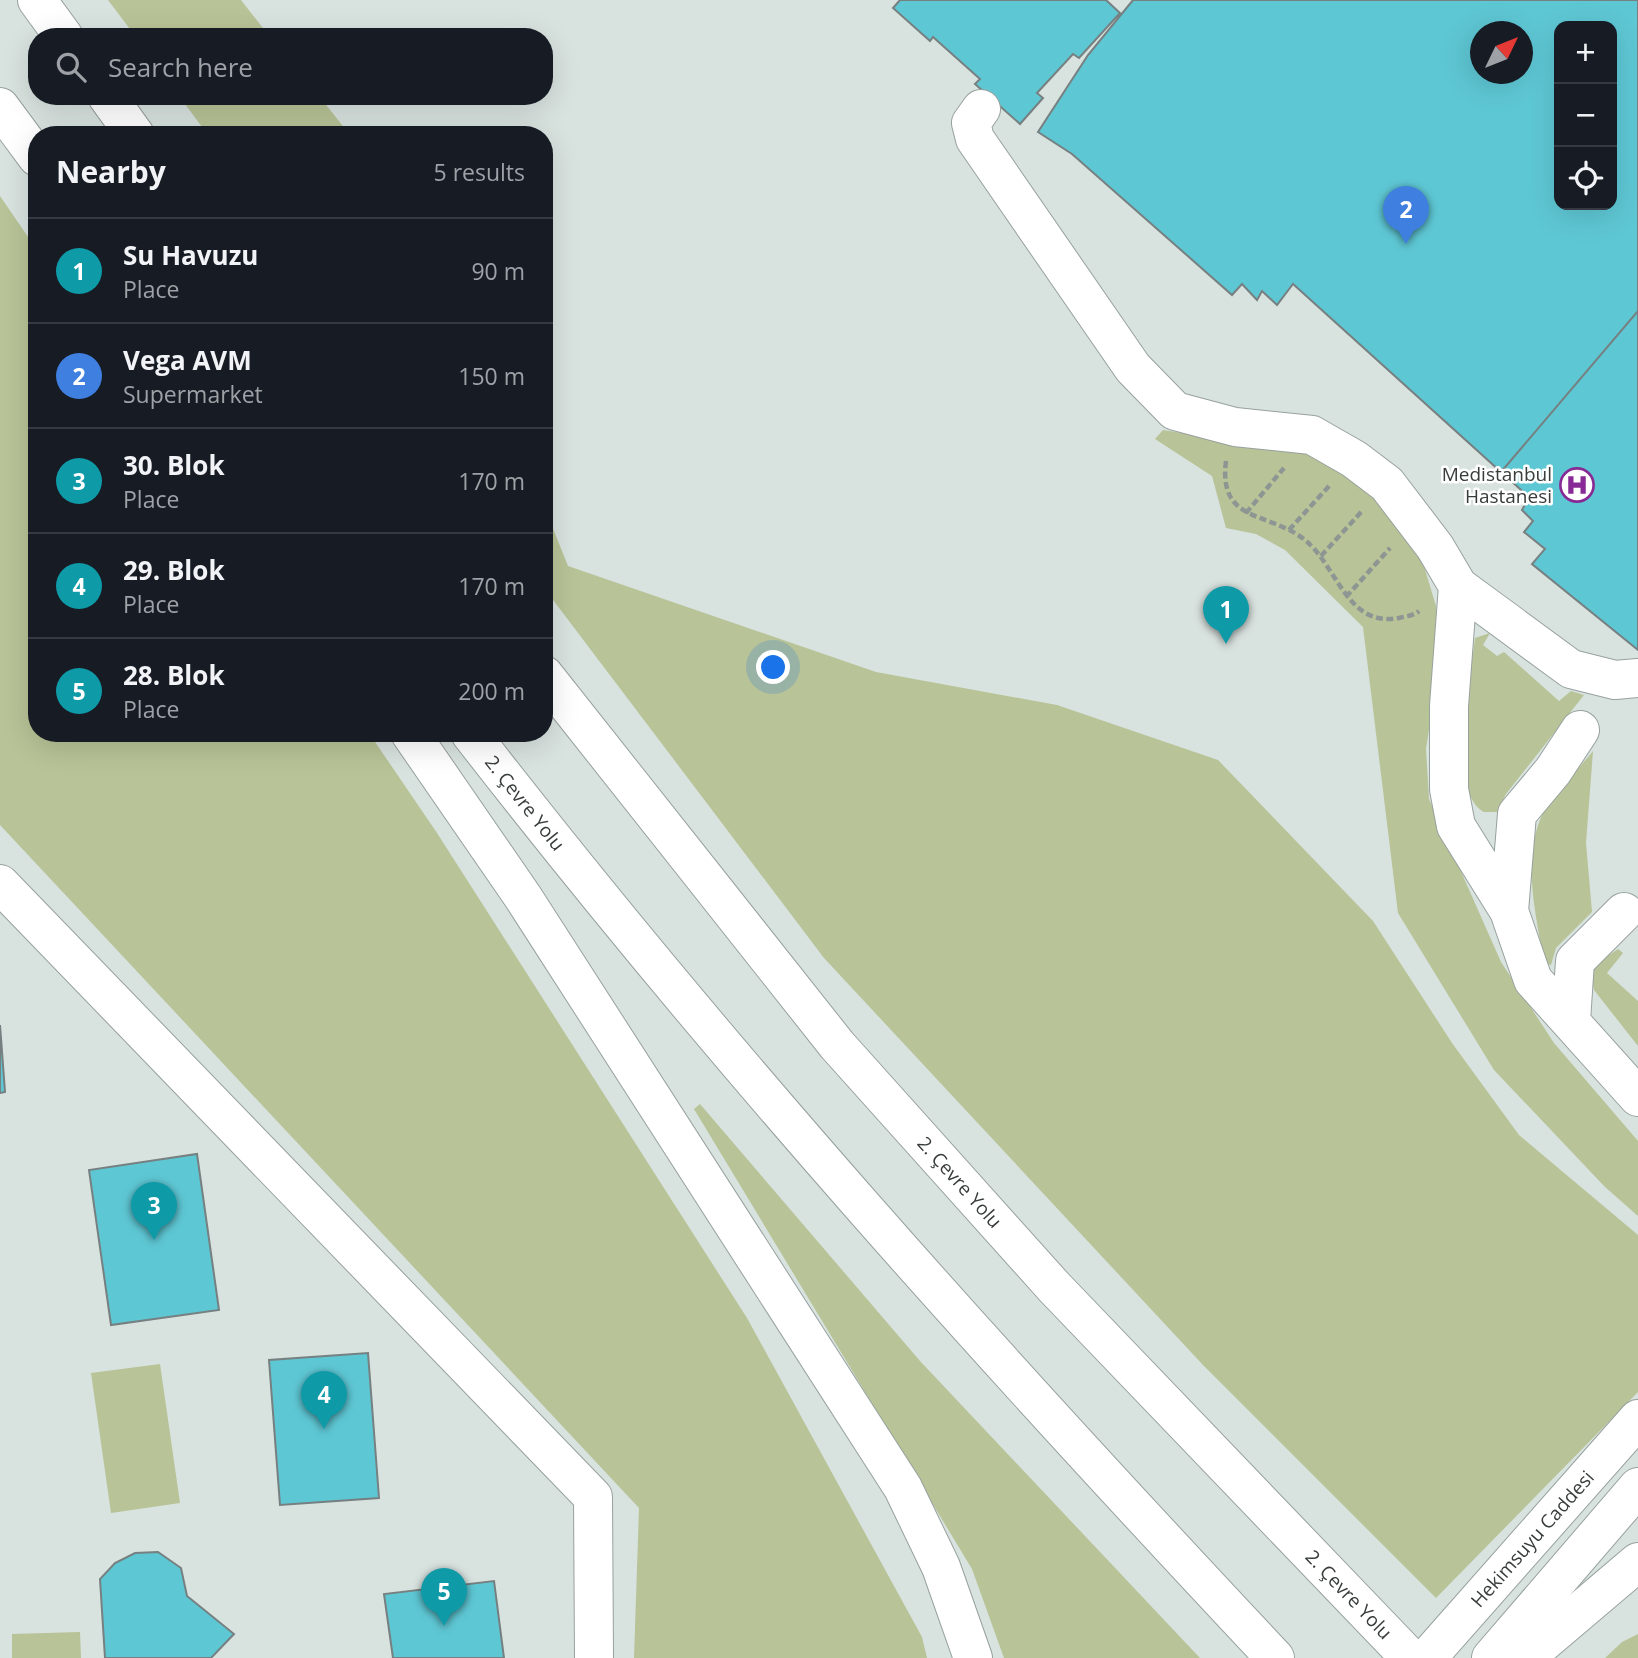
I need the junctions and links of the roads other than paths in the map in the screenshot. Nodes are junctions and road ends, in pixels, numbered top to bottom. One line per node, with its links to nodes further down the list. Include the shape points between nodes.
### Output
1 (37, 0): 2 (main road)
2 (57, 28)
3 (113, 105): 6 (main road)
4 (0, 107): 7 (main road)
5 (981, 109): 8 (main road, via 971,123 975,139 1133,368 1175,411 1235,427 1312,435 1354,459 1387,484)
6 (129, 126)
7 (28, 145)
8 (1458, 586): 9 (main road, via 1571,669 1615,680); 15 (main road, via 1451,654 1449,789 1456,826)
9 (1638, 678)
10 (553, 686): 25 (main road, 2. Çevre Yolu, via 836,1045 1054,1287)
11 (1580, 730): 15 (main road, via 1517,814)
12 (416, 742): 23 (main road, via 523,897 903,1488 942,1567)
13 (477, 742): 24 (main road, 2. Çevre Yolu, via 696,1016 895,1245)
14 (0, 884): 22 (main road, via 593,1497)
15 (1509, 911): 17 (main road, via 1533,980)
16 (1624, 912): 17 (main road, via 1575,961)
17 (1572, 1021): 18 (main road)
18 (1638, 1097)
19 (1638, 1420): 26 (main road, Hekimsuyu Caddesi)
20 (1638, 1487): 27 (main road)
21 (1638, 1562): 28 (main road)
22 (594, 1658)
23 (973, 1658)
24 (1275, 1658)
25 (1410, 1658)
26 (1427, 1658)
27 (1491, 1658)
28 (1525, 1658)

